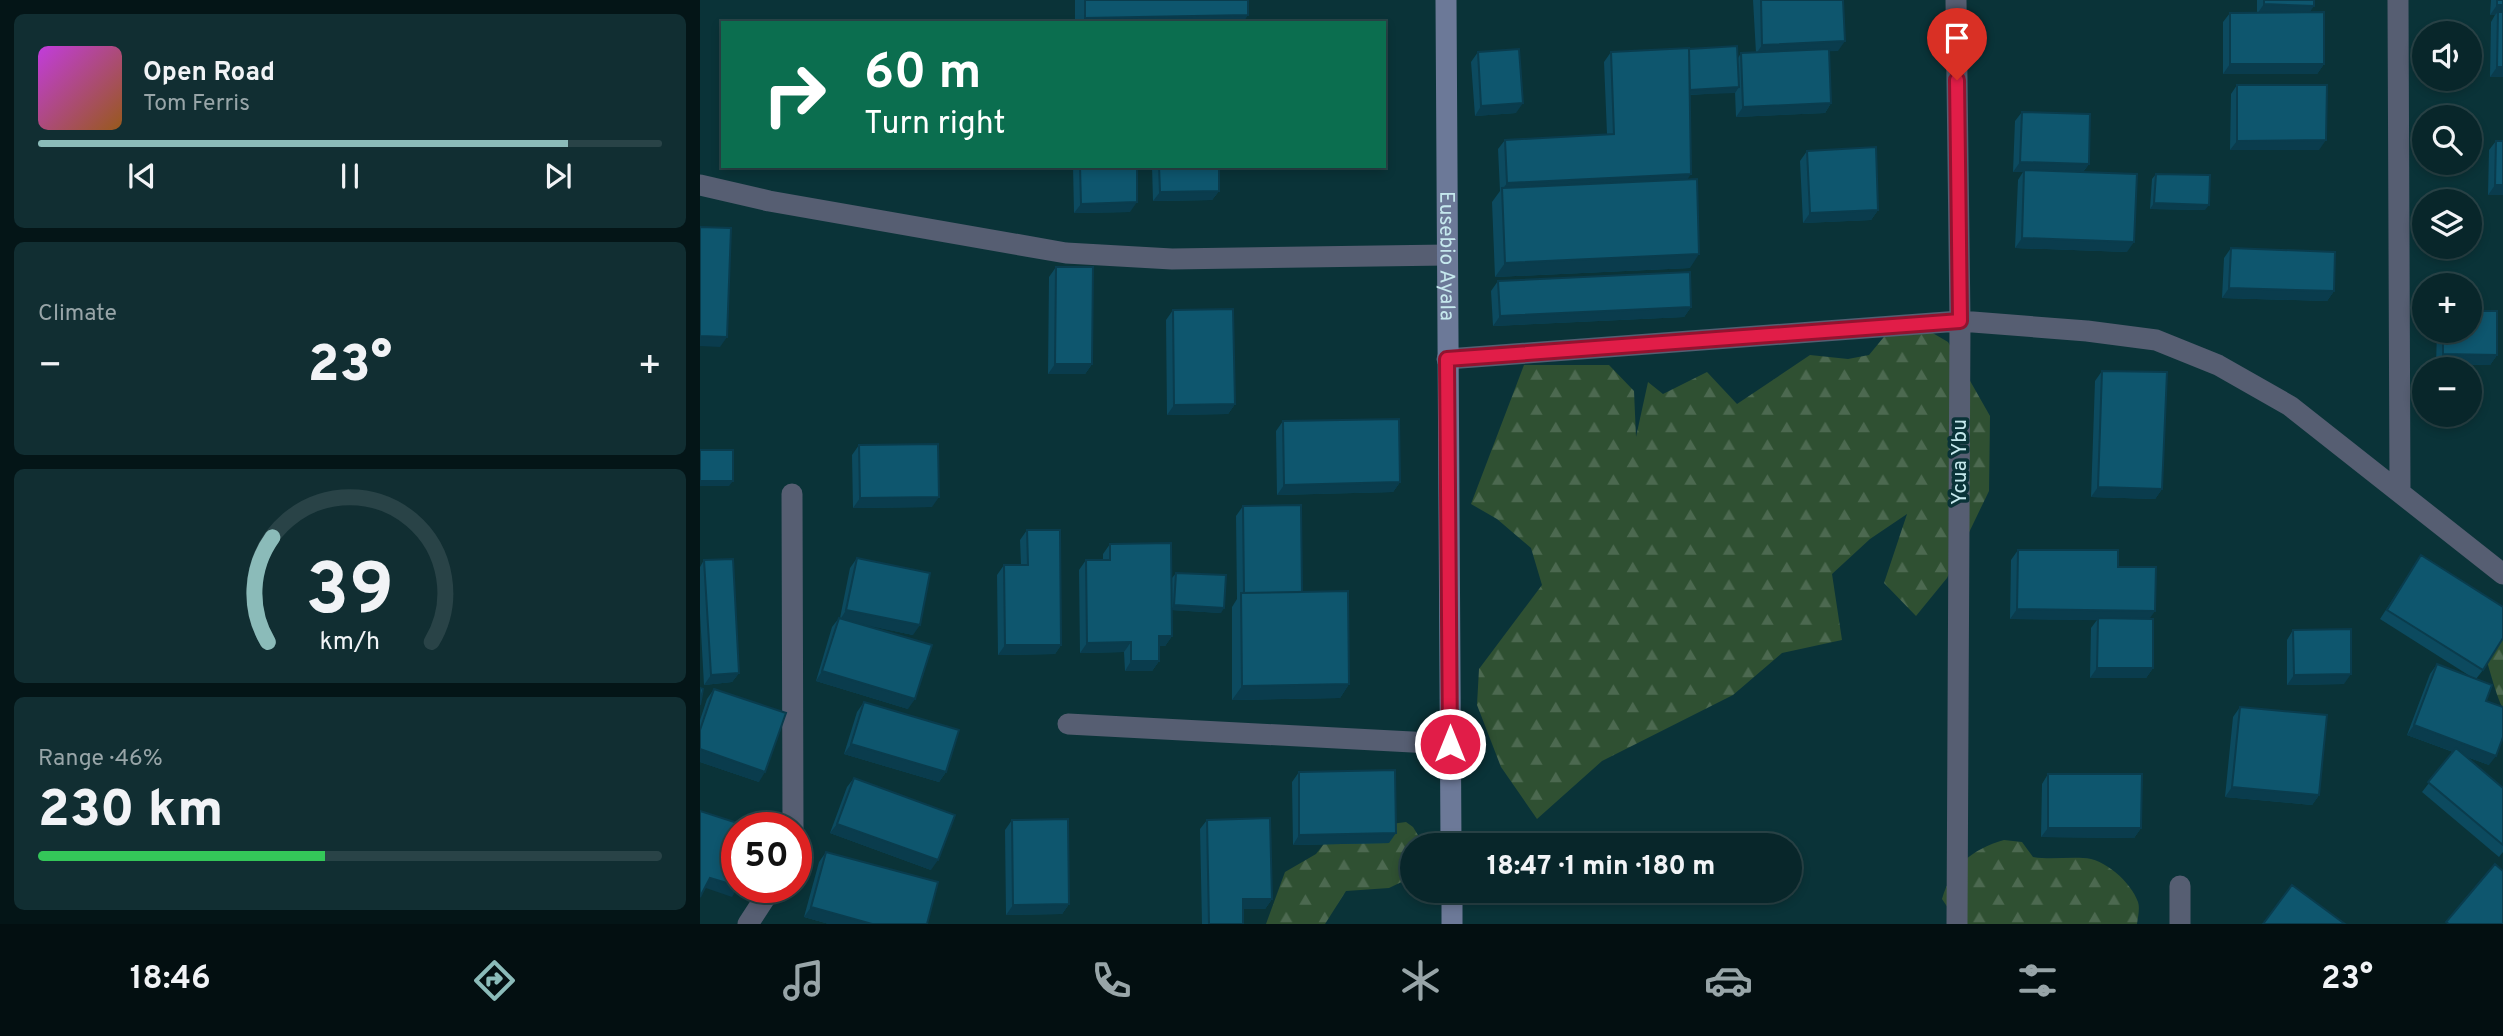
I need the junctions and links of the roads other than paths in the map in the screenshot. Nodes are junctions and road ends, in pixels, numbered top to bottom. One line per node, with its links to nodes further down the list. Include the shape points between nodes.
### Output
1 (1446, 0): 5 (main road, Eusebio Ayala)
2 (1956, 0): 6 (street, Ycua Ybu)
3 (2398, 0): 8 (street)
4 (700, 185): 5 (street, via 1066,253 1172,259)
5 (1447, 256): 7 (main road, Eusebio Ayala)
6 (1960, 321): 7 (street); 8 (street, via 2156,340 2218,365 2290,406); 20 (street, Ycua Ybu)
7 (1447, 359): 12 (main road, Eusebio Ayala)
8 (2400, 491): 10 (street)
9 (792, 494): 13 (street)
10 (2503, 574)
11 (1068, 724): 12 (street)
12 (1450, 744): 14 (main road, Eusebio Ayala)
13 (793, 812)
14 (1451, 833)
15 (2180, 886): 21 (street)
16 (762, 903): 18 (street)
17 (1451, 903): 19 (main road)
18 (748, 924)
19 (1452, 924)
20 (1957, 924)
21 (2180, 924)

